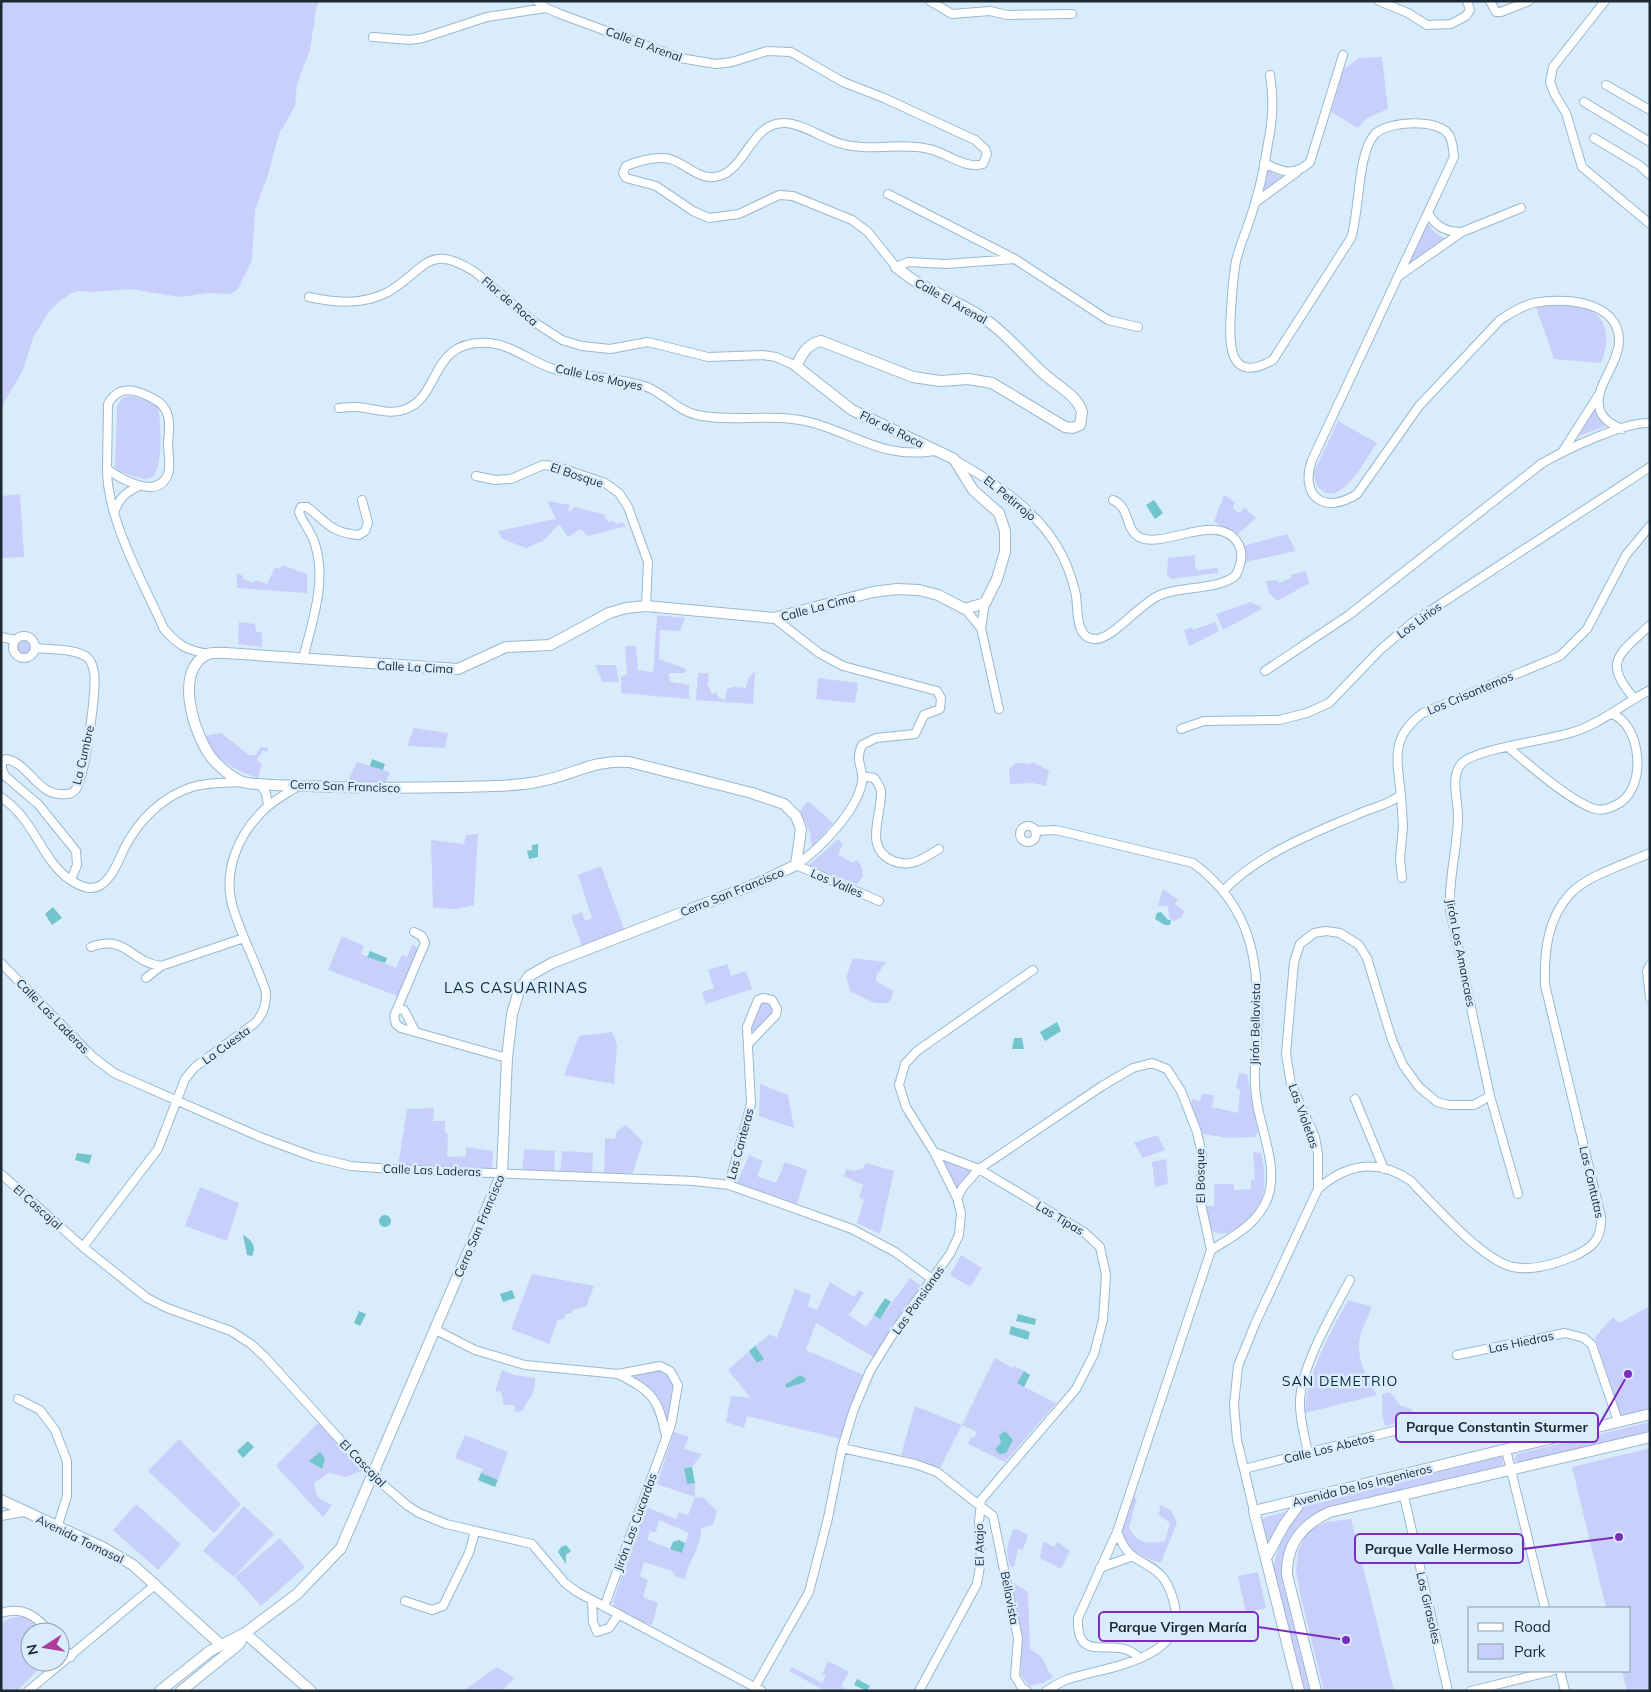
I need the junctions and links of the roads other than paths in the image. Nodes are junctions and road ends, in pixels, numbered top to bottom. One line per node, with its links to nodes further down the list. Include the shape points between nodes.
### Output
1 (537, 1): 8 (street, Calle El Arenal)
2 (930, 1): 9 (street, via 952,14 990,11 1007,15)
3 (1378, 1): 4 (street, via 1408,13 1426,25 1451,24 1466,16 1470,10)
4 (1467, 1)
5 (1490, 1): 6 (street, via 1496,12 1501,12)
6 (1529, 1)
7 (1605, 1): 25 (street, via 1553,67 1550,82 1566,113 1582,167)
8 (546, 8): 10 (street, via 487,17 423,38); 28 (street, Calle El Arenal, via 700,63 732,62 767,51 791,52 843,82 981,144 987,156 983,164 976,166 925,148 850,146 795,125 779,123 765,130 732,168 720,176 708,177 663,158 624,168 626,178 656,186 709,218 739,214 779,195 816,204 860,225)
9 (1072, 14)
10 (373, 37)
11 (1343, 55): 19 (street, via 1315,152 1310,162)
12 (1270, 75): 18 (street, via 1274,97)
13 (1606, 85): 15 (street)
14 (1584, 102): 17 (street)
15 (1650, 110)
16 (1594, 138): 20 (street)
17 (1650, 142)
18 (1264, 163): 19 (street, via 1279,171); 22 (street)
19 (1297, 172): 22 (street)
20 (1650, 175)
21 (888, 194): 27 (street)
22 (1256, 202): 24 (street, via 1236,260 1230,332 1233,358 1252,368 1273,360 1351,238 1366,151 1376,132 1409,123 1434,125 1449,134 1454,157)
23 (1521, 208): 26 (street)
24 (1428, 213): 26 (street, via 1438,227); 29 (street)
25 (1650, 224)
26 (1462, 232): 29 (street)
27 (1015, 259): 28 (street, via 946,264 908,262); 31 (street, via 1108,320)
28 (896, 267): 32 (street, Calle El Arenal, via 915,282 953,300 1005,334 1079,404 1083,416 1080,425 1073,428 1060,425 992,383 913,377 822,341 805,349)
29 (1398, 277): 33 (street, via 1308,471 1307,482 1311,492 1321,502 1331,505 1345,502 1357,494 1418,406 1500,320 1532,303 1572,300 1590,305 1606,314 1613,323 1619,338 1618,355)
30 (309, 297): 32 (street, Flor de Roca, via 338,303 366,300 388,292 428,261 446,259 475,272 545,330 562,340 610,349 648,342 708,357 776,357)
31 (1138, 327)
32 (796, 366): 37 (street, Flor de Roca, via 852,410)
33 (1599, 395): 36 (street, via 1602,415 1610,424); 38 (street)
34 (339, 408): 37 (street, Calle Los Moyes, via 384,412 407,408 426,391 449,355 466,345 486,343 505,346 552,368 636,383 694,414 793,418 889,451 914,454)
35 (1650, 423): 36 (street)
36 (1622, 429): 38 (street)
37 (936, 451): 39 (street)
38 (1563, 451): 59 (street, via 1540,464 1349,615)
39 (954, 459): 45 (street, EL Petirrojo, via 994,484 1048,531 1063,556 1074,587 1080,627 1090,639 1106,637 1141,606 1160,595 1186,587 1224,582 1236,575 1242,556 1236,540 1207,530 1154,539 1141,538 1132,530 1124,508); 48 (street, via 973,490 999,513 1005,531 1002,566)
40 (1650, 467): 64 (street, Los Lirios, via 1413,622 1380,650 1329,703 1279,720 1204,721)
41 (107, 469): 43 (street); 43 (street, via 108,404 112,395 136,390 160,402 169,421 168,474 151,487); 46 (street)
42 (476, 476): 49 (street, El Bosque, via 511,479 543,465 555,466 605,483 619,493 628,507 648,562)
43 (140, 486): 46 (street, via 125,492)
44 (362, 500): 58 (street, via 368,523 365,531 358,535 322,522 307,506 301,507 299,512 315,542 321,572)
45 (1113, 500)
46 (114, 513): 57 (street, via 164,629 190,651)
47 (1650, 526): 70 (street, Los Crisantemos, via 1626,555 1588,629 1560,656 1423,713 1408,724 1398,744)
48 (985, 603): 50 (street); 53 (street)
49 (646, 606): 51 (street, Calle La Cima); 58 (street, Calle La Cima, via 609,613 550,645 506,647 458,669)
50 (965, 609): 51 (street, Calle La Cima, via 938,595 897,589 873,592); 53 (street)
51 (774, 618): 66 (street, via 819,654 843,666 937,690 941,698 940,709 924,715 915,734 876,738 862,745 857,756)
52 (1650, 625): 61 (street, via 1617,661 1617,676)
53 (981, 628): 62 (street)
54 (1, 637): 55 (street)
55 (15, 640): 56 (street, via 28,636); 56 (street, via 14,651 19,657 30,657)
56 (36, 648): 78 (street, La Cumbre, via 82,655 89,659 94,673 90,726 76,789 69,794 50,792 14,760 6,759 2,763 5,776 38,804 76,851 77,865)
57 (209, 654): 58 (street, Calle La Cima, via 226,652); 67 (street, via 193,670 190,683 193,719 211,756 224,770)
58 (303, 659)
59 (1266, 671)
60 (1650, 690): 61 (street, Jirón Los Amancaes)
61 (1634, 698): 63 (street, Jirón Los Amancaes)
62 (1000, 709)
63 (1610, 714): 65 (street, Jirón Los Amancaes, via 1572,733); 65 (street, via 1628,726 1639,773 1634,789 1624,802 1608,809 1593,808 1579,800)
64 (1181, 729)
65 (1508, 747): 94 (street, Jirón Los Amancaes, via 1490,750 1461,763 1455,777 1458,815 1449,892 1450,910)
66 (863, 776): 74 (street, via 874,778 881,790 875,841 884,857 901,864 917,862); 76 (street, via 860,795 842,820 812,854)
67 (244, 782): 68 (street, Cerro San Francisco); 78 (street, Cerro San Francisco, via 208,784 177,793 139,825 107,880 91,888)
68 (258, 783): 69 (street, Cerro San Francisco); 72 (street, via 266,794)
69 (298, 786): 72 (street, La Cuesta); 76 (street, Cerro San Francisco, via 379,789 505,786 559,777 609,760 629,762 784,804 796,816 801,829)
70 (1401, 795): 77 (street, Los Crisantemos); 79 (street, via 1386,806 1365,811 1297,840 1238,876)
71 (1, 797): 78 (street, Cerro San Francisco, via 22,816 44,851)
72 (268, 806): 82 (street, La Cuesta, via 244,833 230,868 233,909)
73 (1034, 831): 79 (street, Jirón Bellavista, via 1056,830 1192,863)
74 (939, 849)
75 (1650, 853): 99 (street, Las Cantutas, via 1588,881 1571,893 1547,938 1545,985 1601,1218 1602,1232 1595,1242 1583,1252 1560,1262 1533,1268 1512,1267 1493,1259 1411,1181)
76 (796, 865): 80 (street, Los Valles); 93 (street, Cerro San Francisco, via 758,883 552,962 529,976 519,991 512,1014)
77 (1402, 878)
78 (71, 880)
79 (1224, 891): 107 (street, Jirón Bellavista, via 1242,918 1252,950 1257,991 1254,1077 1270,1171 1268,1195 1261,1212 1244,1230)
80 (878, 901)
81 (414, 932): 90 (street, via 422,936 424,943)
82 (244, 938): 86 (street); 96 (street, La Cuesta, via 266,992 262,1015 194,1067)
83 (91, 948): 86 (street, via 108,942 117,943)
84 (1, 963): 96 (street, Calle Las Laderas, via 93,1057 127,1080)
85 (1650, 965): 89 (street, via 1647,972)
86 (160, 966): 88 (street)
87 (1033, 970): 97 (street, Las Ponsianas, via 917,1051 906,1064 899,1085 906,1106)
88 (146, 978)
89 (1650, 998)
90 (398, 1009): 91 (street, via 404,1010); 91 (street, via 394,1016 396,1024)
91 (415, 1032): 93 (street)
92 (749, 1043): 92 (street, Las Canteras, via 776,1015 778,1009 772,1000 763,998 755,1005 747,1027); 102 (street, Las Canteras, via 751,1104)
93 (507, 1058): 100 (street, Cerro San Francisco)
94 (1490, 1096): 103 (street, Las Violetas, via 1474,1105 1449,1105 1437,1102 1419,1086 1403,1065 1392,1040 1367,958 1359,945 1340,933 1326,931 1314,934 1300,944 1294,962 1286,1054 1291,1084 1315,1137); 104 (street, Jirón Los Amancaes)
95 (1356, 1099): 99 (street)
96 (176, 1101): 100 (street, Calle Las Laderas, via 260,1138 351,1166); 106 (street, La Cuesta, via 158,1149)
97 (934, 1152): 98 (street, Las Tipas); 105 (street, Las Ponsianas)
98 (978, 1169): 105 (street, El Bosque); 107 (street, El Bosque, via 1102,1086 1133,1068 1152,1063 1167,1069 1182,1091 1197,1132 1202,1155 1200,1199); 130 (street, Las Tipas, via 1084,1232 1100,1248 1106,1275 1103,1320 1094,1354 1076,1389 990,1488 981,1500)
99 (1384, 1169): 103 (street, Las Cantutas, via 1371,1166 1350,1169 1332,1177)
100 (502, 1173): 102 (street, Calle Las Laderas, via 694,1180); 110 (street, Cerro San Francisco)
101 (1, 1174): 106 (street, El Cascajal)
102 (729, 1185): 108 (street, Calle Las Laderas, via 852,1229 895,1252)
103 (1318, 1189): 124 (street, Las Violetas, via 1254,1324 1238,1366 1234,1405)
104 (1518, 1194)
105 (957, 1198): 108 (street, Las Ponsianas, via 961,1213 959,1235)
106 (83, 1247): 126 (street, El Cascajal, via 146,1298 231,1332 251,1344)
107 (1211, 1250): 136 (street)
108 (932, 1279): 121 (street, Las Ponsianas, via 870,1371)
109 (1350, 1280): 123 (street, via 1324,1329 1304,1380 1300,1416)
110 (434, 1329): 113 (street, Jirón Las Cucardas, via 475,1350 525,1365); 126 (street, Cerro San Francisco)
111 (1457, 1355): 117 (street, Las Hiedras, via 1565,1333 1578,1335 1592,1345)
112 (636, 1370): 113 (street, Jirón Las Cucardas); 114 (street); 119 (street, Jirón Las Cucardas, via 660,1366 675,1376 678,1392)
113 (618, 1374): 114 (street, Jirón Las Cucardas)
114 (634, 1382): 119 (street, Jirón Las Cucardas, via 656,1401)
115 (18, 1399): 134 (street, via 40,1410 55,1430 68,1461 67,1496)
116 (1650, 1414): 117 (street, Avenida De los Ingenieros)
117 (1618, 1421): 122 (street, Avenida De los Ingenieros)
118 (1413, 1426): 123 (street, Calle Los Abetos)
119 (666, 1436): 143 (street, Jirón Las Cucardas)
120 (1650, 1437): 125 (street, Avenida De los Ingenieros)
121 (842, 1448): 130 (street, El Atajo, via 938,1472); 154 (street, Las Ponsianas, via 809,1592)
122 (1506, 1450): 125 (street); 128 (street, Avenida De los Ingenieros)
123 (1308, 1454): 124 (street, Calle Los Abetos)
124 (1244, 1469): 131 (street, Las Violetas)
125 (1510, 1471): 127 (street, Avenida De los Ingenieros); 144 (street)
126 (373, 1476): 135 (street, El Cascajal, via 419,1513); 148 (street, Cerro San Francisco, via 341,1548 297,1594)
127 (1404, 1496): 163 (street, Avenida De los Ingenieros, via 1330,1512 1314,1519 1296,1536 1287,1562 1287,1575); 164 (street, Los Girasoles)
128 (1303, 1499): 131 (street, Avenida De los Ingenieros); 138 (street, via 1284,1524)
129 (1, 1500): 132 (street, Avenida Tomasal)
130 (980, 1508): 159 (street, El Atajo, via 981,1560 977,1584); 160 (street, Bellavista, via 989,1512 996,1528 1018,1638 1015,1676)
131 (1254, 1511): 138 (street)
132 (24, 1512): 133 (street); 134 (street, Avenida Tomasal)
133 (1, 1516)
134 (56, 1528): 140 (street, Avenida Tomasal, via 104,1548 133,1565)
135 (475, 1532): 141 (street, via 469,1553 443,1606 432,1610); 142 (street, El Cascajal, via 532,1544 565,1583)
136 (1117, 1532): 137 (street); 139 (street)
137 (1133, 1556): 139 (street); 151 (street, via 1155,1568 1164,1579 1170,1589 1177,1618 1169,1638 1154,1652)
138 (1266, 1558): 162 (street)
139 (1100, 1568): 151 (street, via 1078,1618 1081,1640 1095,1649 1122,1647)
140 (156, 1584): 149 (street, Avenida Tomasal); 150 (street)
141 (405, 1601)
142 (592, 1601): 143 (street, El Cascajal); 146 (street, via 597,1632 609,1628)
143 (604, 1607): 146 (street, El Cascajal)
144 (1545, 1607)
145 (1, 1613): 147 (street, via 26,1612)
146 (618, 1615): 154 (street, El Cascajal)
147 (41, 1622)
148 (245, 1633): 149 (street); 157 (street, via 239,1644); 158 (street)
149 (221, 1645): 156 (street)
150 (71, 1656): 155 (street)
151 (1139, 1658): 161 (street, via 1068,1679)
152 (1548, 1672): 165 (street)
153 (1560, 1672): 166 (street)
154 (759, 1689)
155 (28, 1691)
156 (160, 1691)
157 (181, 1691)
158 (311, 1691)
159 (919, 1691)
160 (1027, 1691)
161 (1046, 1691)
162 (1299, 1691)
163 (1316, 1691)
164 (1448, 1691)
165 (1471, 1691)
166 (1565, 1691)

